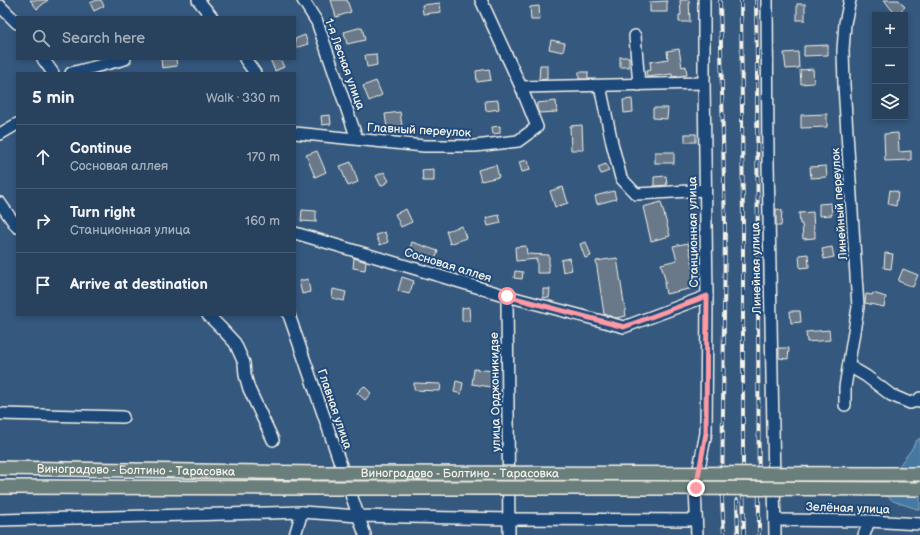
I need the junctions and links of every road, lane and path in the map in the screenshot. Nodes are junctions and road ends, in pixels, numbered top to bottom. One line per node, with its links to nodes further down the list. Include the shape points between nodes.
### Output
1 (198, 0): 8 (street)
2 (303, 0): 24 (street, 1-я Лесная улица, via 317,22)
3 (481, 0): 20 (street)
4 (704, 0): 17 (street, Станционная улица)
5 (767, 0): 48 (street, Линейная улица)
6 (850, 0): 33 (street, Линейный переулок, via 843,50 858,307)
7 (0, 6): 9 (street)
8 (211, 16)
9 (16, 23)
10 (635, 36): 18 (street)
11 (44, 60): 14 (street)
12 (121, 60): 15 (street)
13 (246, 60): 16 (street)
14 (52, 72)
15 (75, 72)
16 (254, 72)
17 (704, 83): 18 (street); 25 (street, Станционная улица)
18 (639, 85): 19 (street)
19 (600, 86): 20 (street); 25 (street, via 621,178 636,194)
20 (521, 87): 24 (street, Главный переулок, via 538,127 518,141 475,146 424,146)
21 (16, 125): 23 (street)
22 (296, 133): 24 (street, Главный переулок)
23 (0, 134)
24 (357, 139)
25 (705, 190): 30 (street, Станционная улица)
26 (0, 203): 27 (street)
27 (16, 226)
28 (296, 233): 29 (street, Сосновая аллея)
29 (507, 296): 30 (street, Сосновая аллея, via 624,327); 46 (street, улица Орджоникидзе)
30 (707, 296): 47 (street, Станционная улица, via 706,433 696,488)
31 (209, 316): 38 (street, via 235,343 244,363 249,389)
32 (289, 316): 44 (street, Главная улица)
33 (849, 366): 34 (street, via 891,395 910,403); 35 (street, Линейный переулок, via 844,387)
34 (920, 399)
35 (845, 405)
36 (0, 414): 37 (street)
37 (123, 417)
38 (273, 440)
39 (0, 468): 40 (main road, Виноградово - Болтино - Тарасовка, bridge, via 319,473)
40 (920, 474)
41 (0, 487): 42 (main road, Виноградово - Болтино - Тарасовка, bridge)
42 (920, 489)
43 (302, 512): 44 (street); 45 (street); 51 (street)
44 (358, 516): 46 (street); 52 (street, Главная улица)
45 (0, 520)
46 (509, 520): 47 (street); 53 (street, улица Орджоникидзе)
47 (696, 520): 54 (street, Станционная улица)
48 (775, 520): 49 (street, Зелёная улица); 55 (street, Линейная улица)
49 (869, 521): 50 (street, Зелёная улица); 56 (street)
50 (920, 524)
51 (295, 535)
52 (365, 535)
53 (509, 535)
54 (696, 535)
55 (775, 535)
56 (864, 535)

